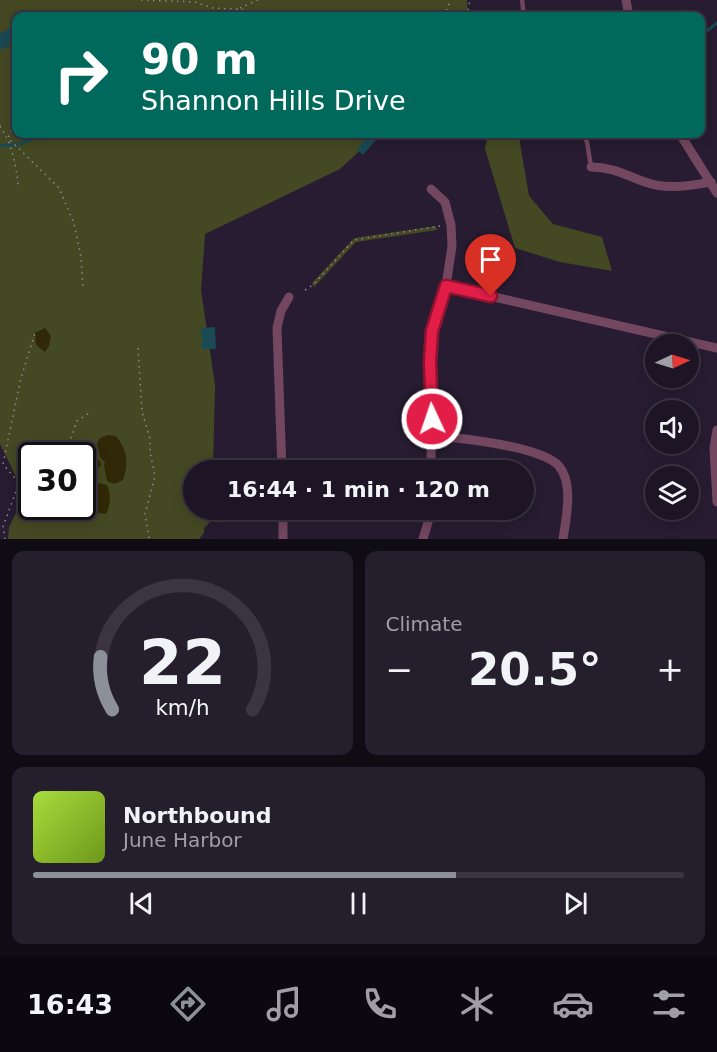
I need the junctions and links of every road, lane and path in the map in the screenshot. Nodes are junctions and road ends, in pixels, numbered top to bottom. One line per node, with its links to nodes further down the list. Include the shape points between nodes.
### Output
1 (141, 0): 3 (path)
2 (258, 0): 3 (path)
3 (240, 9): 4 (path)
4 (258, 12)
5 (0, 126): 7 (path)
6 (12, 129): 7 (path)
7 (8, 138): 12 (path); 17 (path, via 59,188 74,223)
8 (584, 138): 10 (lane)
9 (683, 138): 11 (street)
10 (591, 167): 11 (street, via 605,167 662,186)
11 (711, 182): 14 (street)
12 (18, 185)
13 (431, 189): 16 (street, via 445,202 451,225)
14 (717, 193)
15 (441, 226): 18 (path, via 354,240)
16 (446, 286): 22 (street); 25 (street, via 432,331)
17 (83, 288)
18 (305, 290)
19 (289, 297): 27 (street, via 277,328)
20 (35, 333): 32 (path, via 3,464 19,483)
21 (138, 348): 35 (path, via 142,412 155,476 145,514)
22 (717, 348)
23 (91, 412): 26 (path, via 77,421)
24 (717, 430): 29 (street)
25 (433, 435): 28 (street); 38 (street, via 523,450 559,466 566,481)
26 (70, 442)
27 (282, 460)
28 (432, 460)
29 (717, 502)
30 (283, 520): 36 (street)
31 (429, 520): 37 (street)
32 (3, 527): 33 (path); 34 (path)
33 (0, 531)
34 (5, 539)
35 (149, 539)
36 (282, 539)
37 (423, 539)
38 (563, 539)

